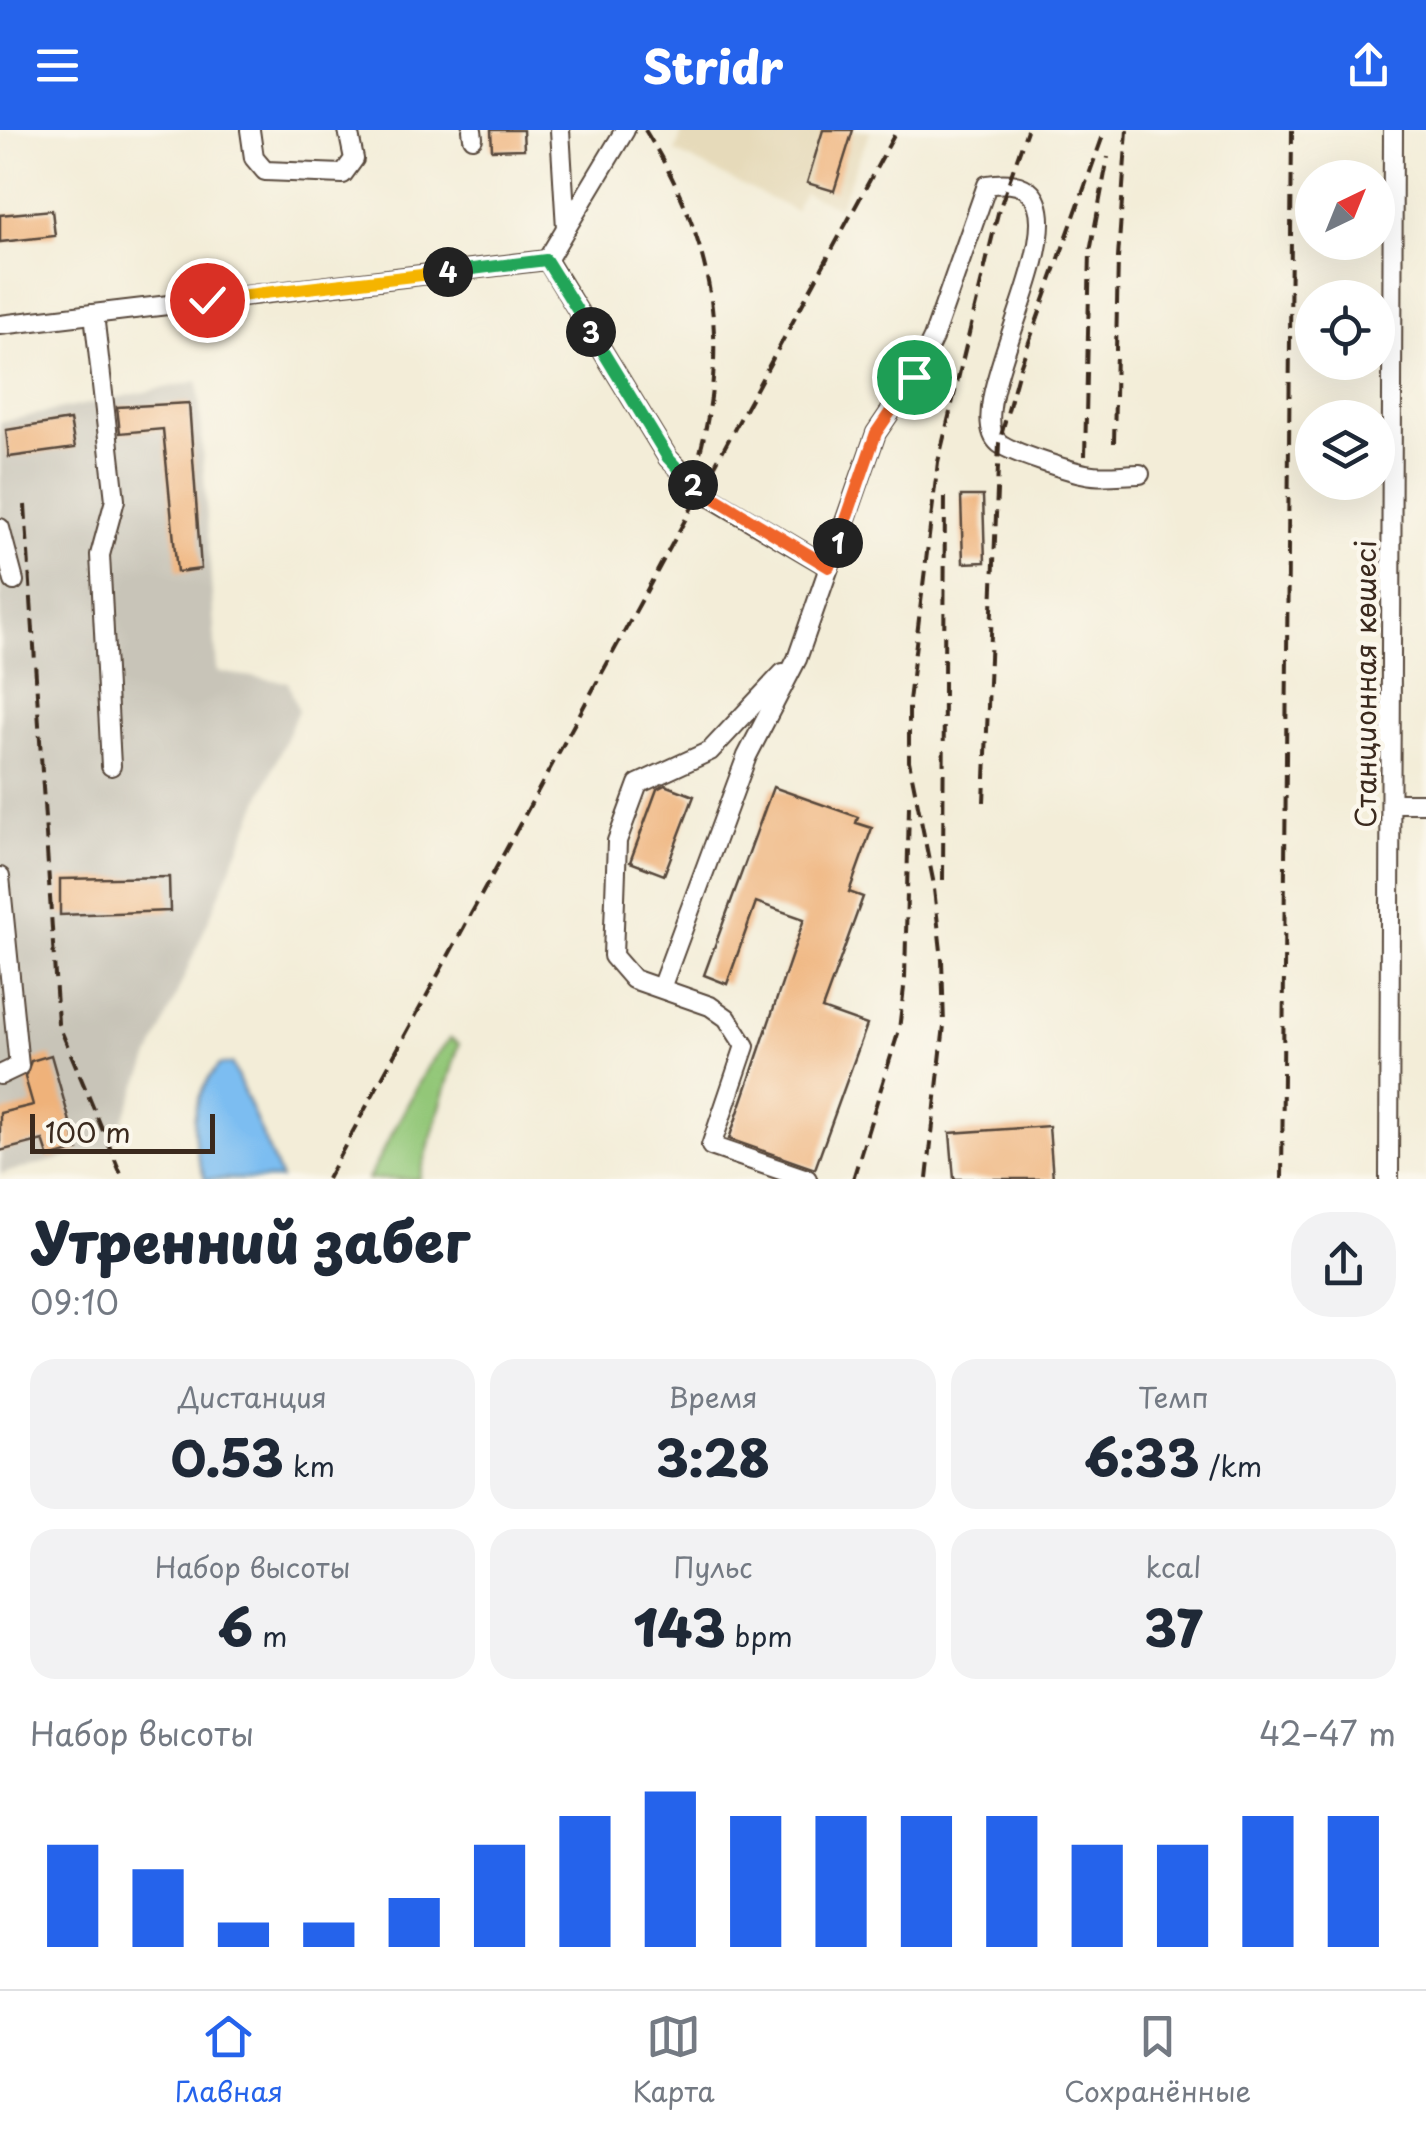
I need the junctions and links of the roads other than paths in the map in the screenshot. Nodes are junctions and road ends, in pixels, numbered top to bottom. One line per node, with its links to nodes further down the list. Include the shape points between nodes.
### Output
1 (250, 130): 2 (street, via 254,158 265,171 343,174 354,159)
2 (348, 130)
3 (560, 130): 6 (street)
4 (625, 130): 6 (street)
5 (1393, 130): 16 (street, Станционная көшесі)
6 (566, 228): 7 (street)
7 (546, 260): 8 (street); 12 (street, via 668,458 692,484)
8 (94, 314): 9 (street); 15 (street, via 114,500 100,555)
9 (0, 325)
10 (1140, 474): 12 (street, via 1087,475 999,442 989,426 992,393 1040,242 1038,208 1026,188 1009,181 987,185 933,338 876,433)
11 (0, 528): 13 (street)
12 (829, 567): 14 (street)
13 (14, 581)
14 (797, 658): 19 (street, via 747,756); 19 (street, via 710,751 638,784 617,841 613,956 632,978)
15 (111, 766)
16 (1391, 803): 17 (street); 22 (street, Станционная көшесі)
17 (1426, 803)
18 (0, 877): 20 (street, via 19,1066)
19 (661, 988): 21 (street, via 710,1006 727,1018 744,1046 711,1146)
20 (0, 1075)
21 (807, 1179)
22 (1389, 1179)

